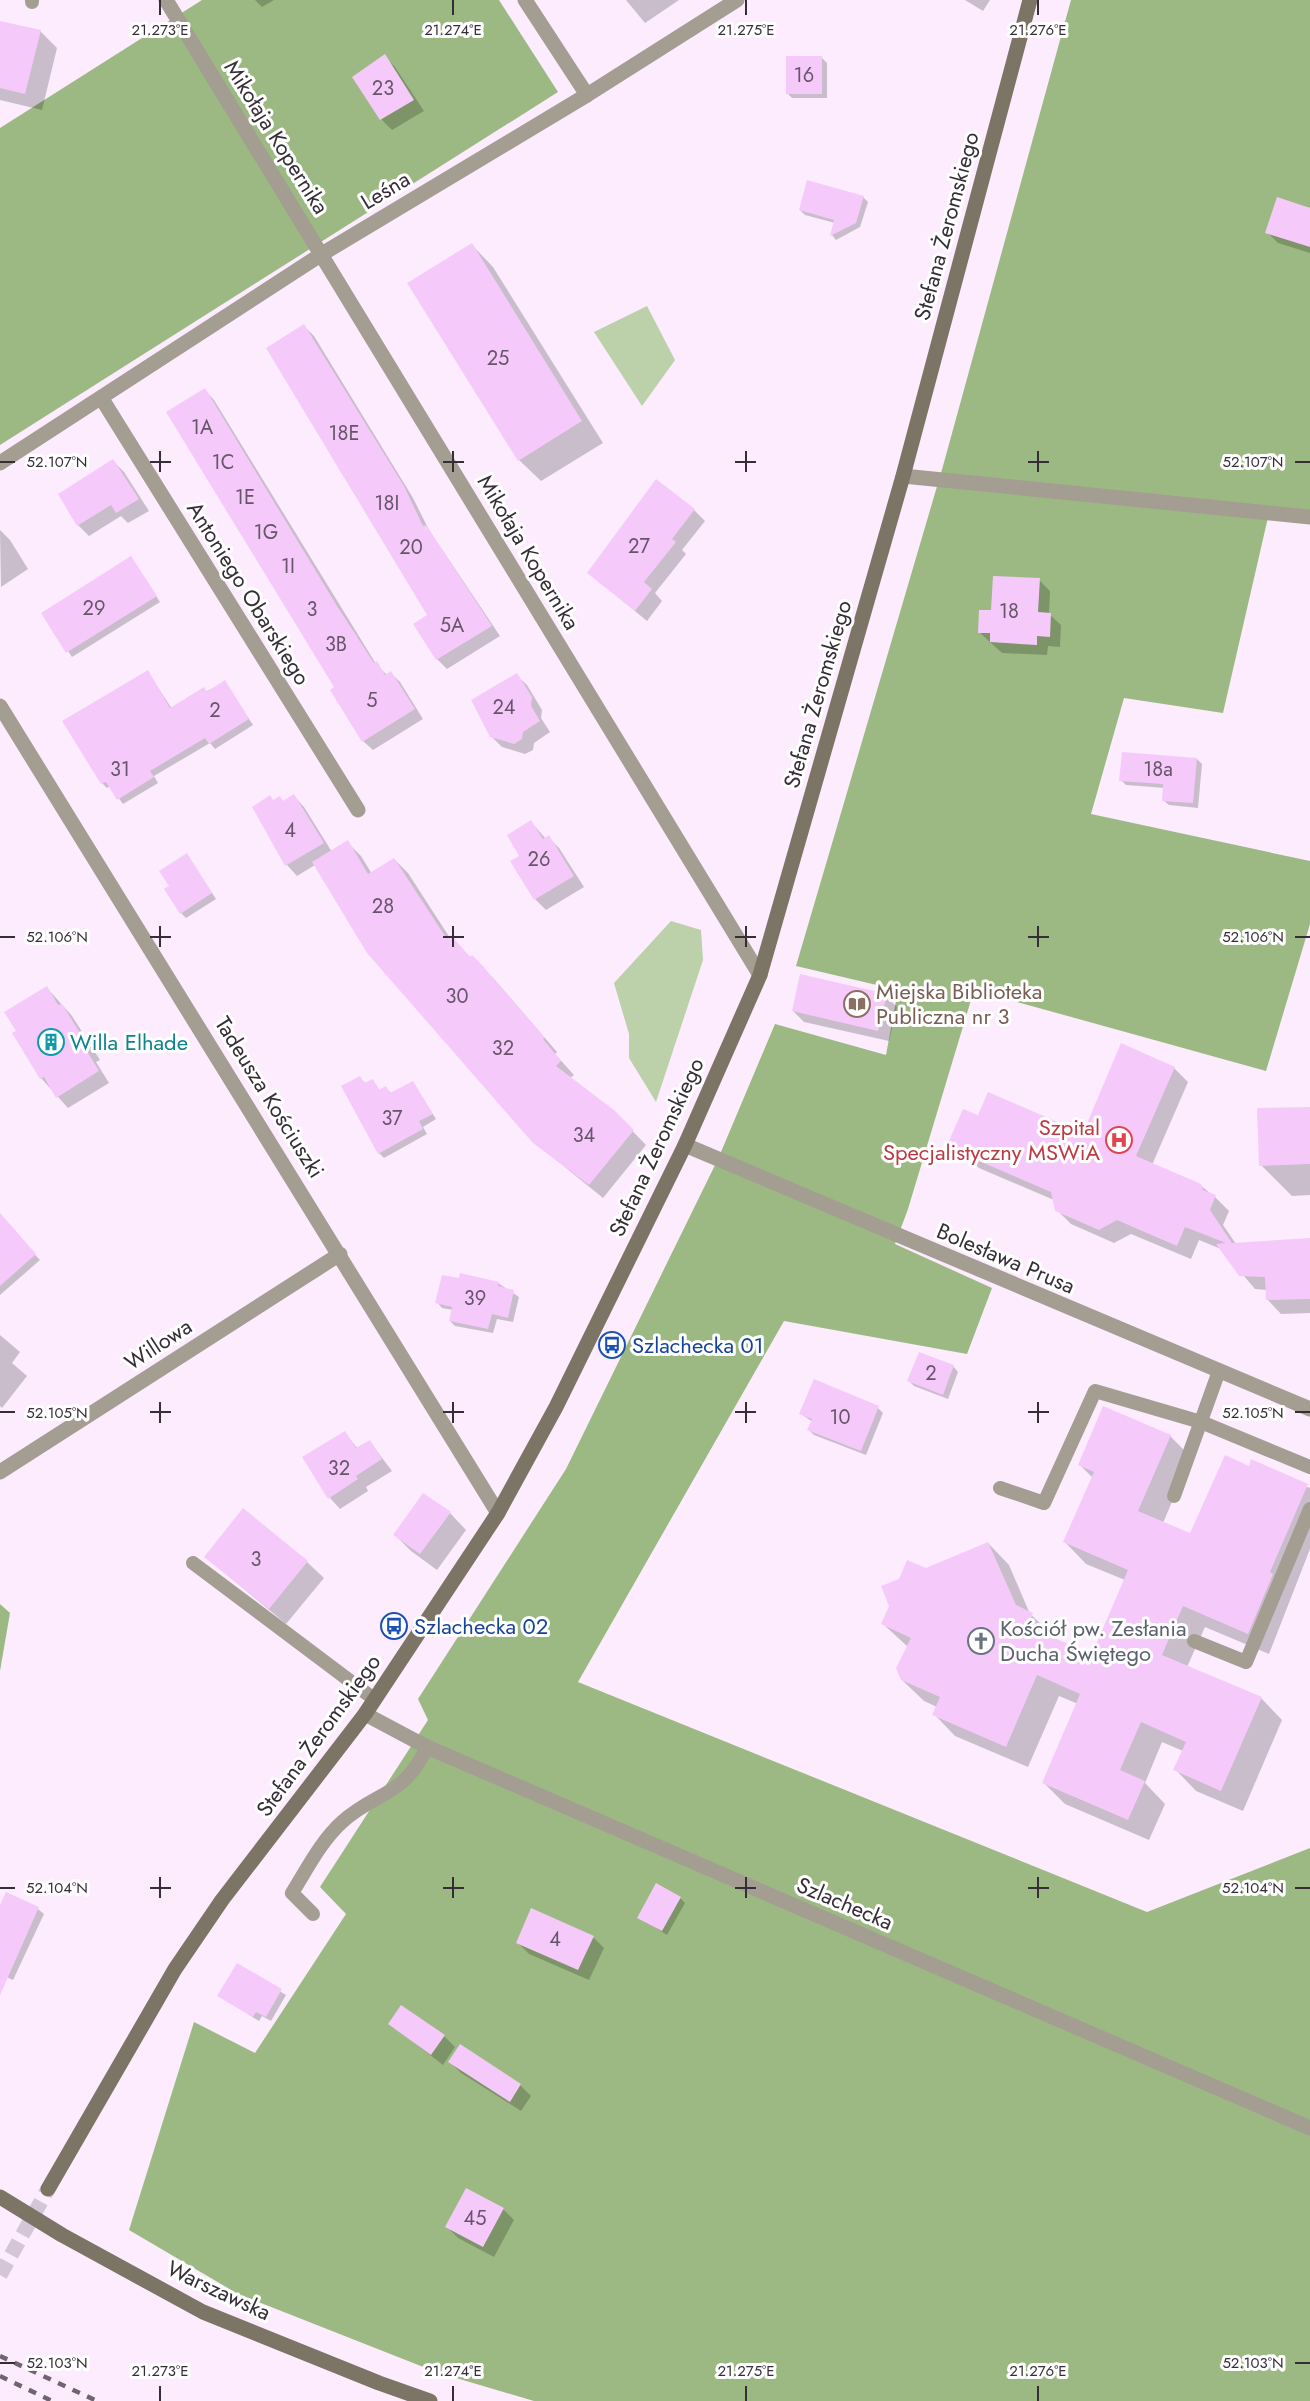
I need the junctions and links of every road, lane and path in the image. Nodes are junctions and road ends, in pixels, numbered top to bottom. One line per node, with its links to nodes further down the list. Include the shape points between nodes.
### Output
1 (166, 0): 6 (street, Mikołaja Kopernika)
2 (525, 0): 5 (street)
3 (737, 0): 5 (street, Leśna)
4 (1030, 0): 9 (main road, Stefana Żeromskiego)
5 (587, 95): 6 (street, Leśna)
6 (322, 254): 7 (street, Leśna); 13 (street, Mikołaja Kopernika)
7 (102, 399): 8 (street, Leśna); 12 (street, Antoniego Obarskiego)
8 (0, 463)
9 (903, 476): 10 (street); 13 (main road, Stefana Żeromskiego)
10 (1310, 517)
11 (0, 706): 15 (street, Tadeusza Kościuszki)
12 (358, 810)
13 (760, 975): 14 (main road, Stefana Żeromskiego)
14 (685, 1145): 16 (street, Bolesława Prusa); 24 (main road, Stefana Żeromskiego, via 556,1407)
15 (340, 1254): 20 (street, Willowa); 24 (street, Tadeusza Kościuszki)
16 (1219, 1371): 17 (street, Bolesława Prusa); 18 (lane)
17 (1310, 1409)
18 (1201, 1422): 19 (lane); 21 (lane, via 1095,1391 1044,1503); 22 (lane)
19 (1310, 1467)
20 (0, 1472)
21 (1000, 1488)
22 (1174, 1496)
23 (1310, 1509): 26 (lane, via 1246,1662)
24 (498, 1513): 27 (main road, Stefana Żeromskiego)
25 (193, 1563): 27 (lane)
26 (1194, 1641)
27 (374, 1699): 28 (main road, Stefana Żeromskiego)
28 (365, 1714): 29 (street, Szlachecka); 32 (main road, Stefana Żeromskiego, via 222,1900 175,1969)
29 (427, 1747): 30 (lane, via 407,1780 351,1814 323,1844 292,1893); 31 (street, Szlachecka)
30 (313, 1914)
31 (1310, 2128)
32 (48, 2189)
33 (0, 2197): 34 (main road, Warszawska, via 203,2312)
34 (430, 2401)

